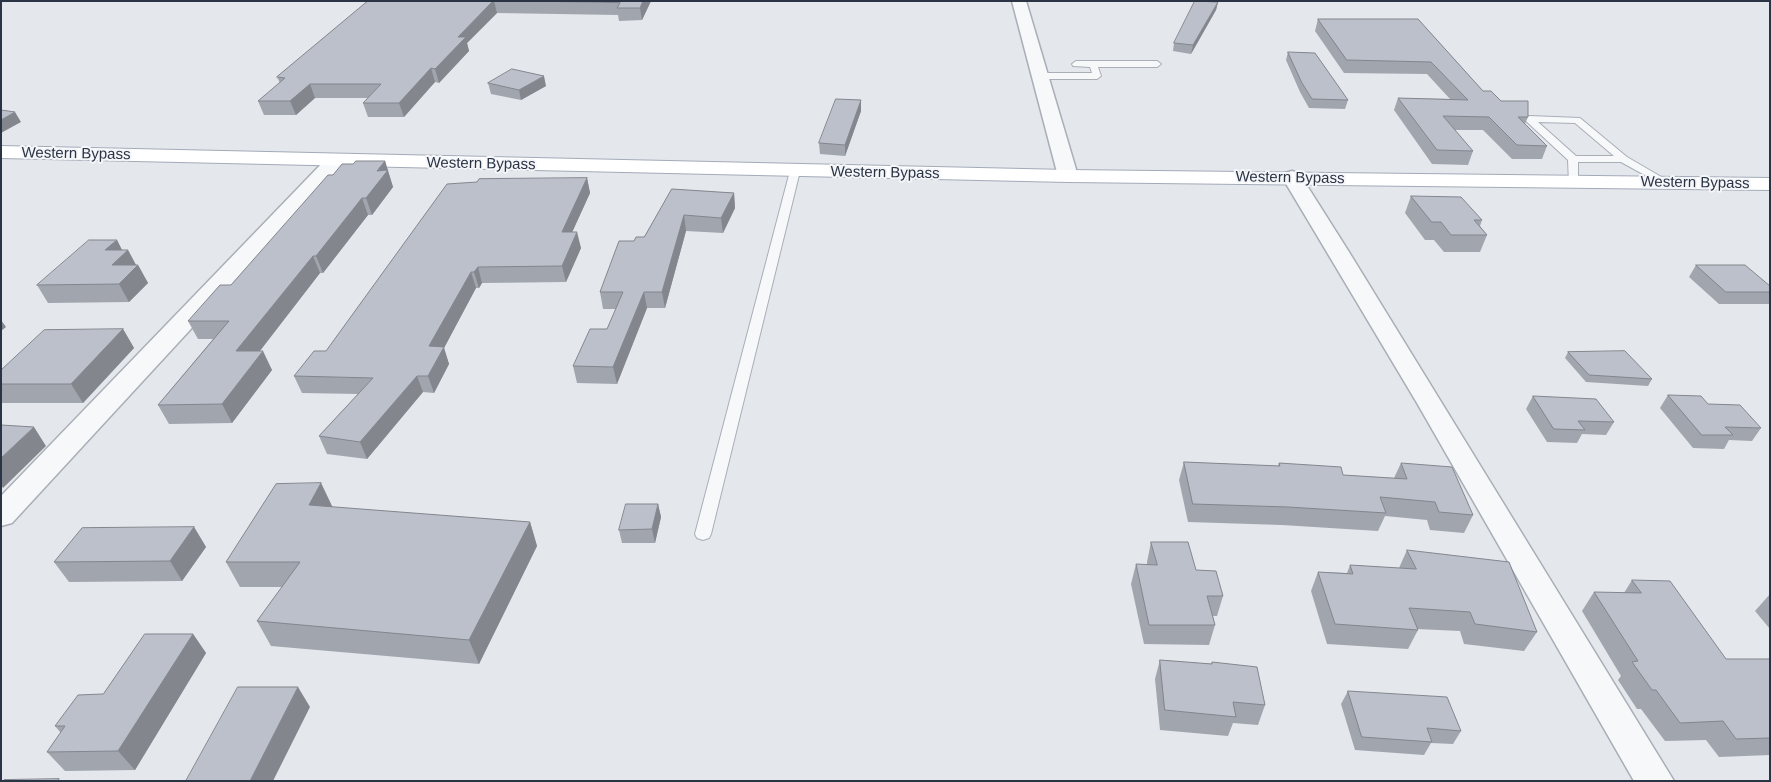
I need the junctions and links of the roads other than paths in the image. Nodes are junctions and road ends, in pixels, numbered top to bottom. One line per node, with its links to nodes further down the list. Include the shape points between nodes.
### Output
1 (1019, 1): 5 (street)
2 (1076, 64): 3 (lane)
3 (1093, 64): 4 (lane); 5 (lane, via 1097,76)
4 (1156, 64)
5 (1040, 76): 11 (street)
6 (1, 152): 9 (main road, Western Bypass)
7 (1573, 159): 8 (lane); 8 (lane, via 1529,119 1577,120); 13 (lane)
8 (1623, 159): 14 (lane)
9 (335, 162): 10 (main road, Western Bypass); 16 (street)
10 (795, 171): 11 (main road, Western Bypass); 17 (lane)
11 (1068, 176): 12 (main road, Western Bypass)
12 (1292, 177): 13 (main road, Western Bypass); 18 (street, via 1377,312)
13 (1573, 181): 14 (main road, Western Bypass)
14 (1665, 182): 15 (main road, Western Bypass)
15 (1770, 184)
16 (1, 515)
17 (703, 534)
18 (1655, 781)

